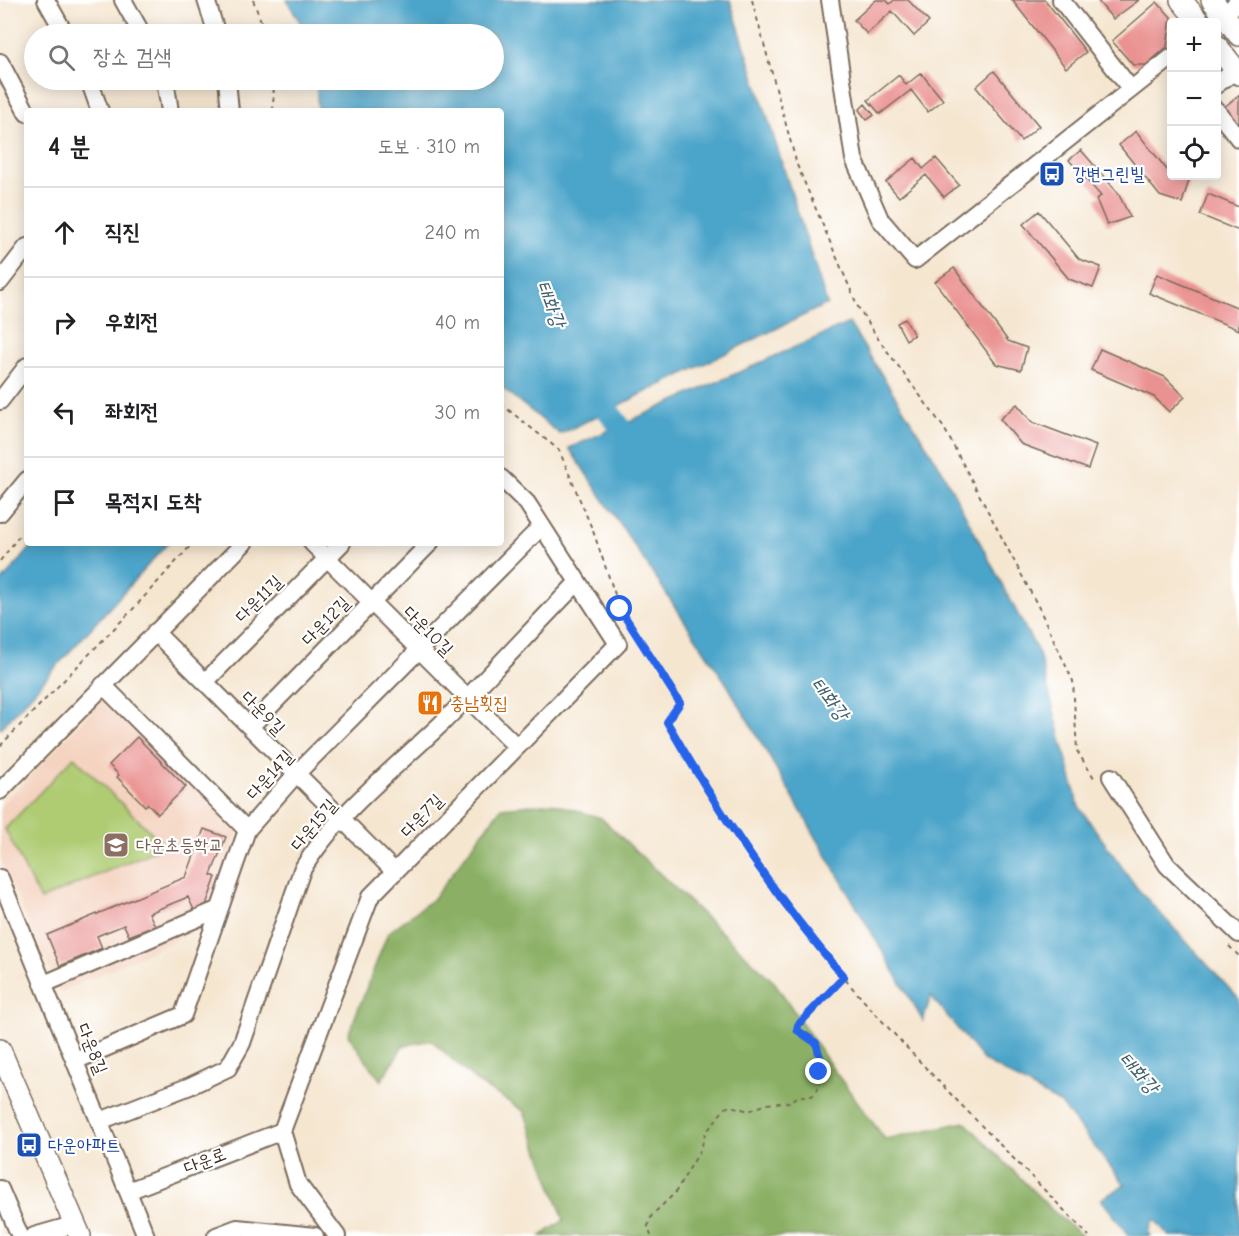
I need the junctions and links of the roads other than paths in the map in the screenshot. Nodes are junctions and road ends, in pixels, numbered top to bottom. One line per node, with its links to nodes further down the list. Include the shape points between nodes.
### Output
1 (46, 0): 9 (street)
2 (123, 0): 10 (street)
3 (206, 0): 11 (street)
4 (1061, 0): 18 (street)
5 (1181, 0): 8 (main road)
6 (831, 1): 18 (street, via 854,159 880,219 915,261)
7 (1223, 10): 12 (main road)
8 (1196, 18)
9 (59, 24)
10 (136, 24)
11 (214, 24)
12 (1239, 35)
13 (1221, 51): 16 (main road)
14 (1167, 61): 18 (street)
15 (0, 62): 22 (street)
16 (1238, 72): 17 (street)
17 (1221, 83)
18 (1130, 88)
19 (93, 90): 23 (street)
20 (167, 90): 24 (street)
21 (228, 90): 25 (street)
22 (24, 108)
23 (99, 108)
24 (170, 108)
25 (230, 108)
26 (1221, 116): 27 (street)
27 (1239, 139)
28 (24, 251): 29 (street)
29 (0, 282)
30 (24, 370): 31 (street)
31 (0, 402)
32 (504, 481): 35 (street, 다운7길, via 527,503)
33 (24, 484): 34 (street)
34 (0, 513)
35 (542, 526): 41 (street, 다운7길); 44 (street, 다운14길)
36 (241, 546): 43 (street)
37 (315, 546): 40 (street, 다운10길)
38 (339, 546): 40 (street, 다운11길)
39 (427, 546): 42 (street, 다운12길)
40 (327, 558): 42 (street, 다운10길); 45 (street, 다운11길)
41 (578, 582): 47 (street, 다운15길); 49 (street, 다운7길, via 618,644)
42 (371, 602): 44 (street, 다운10길); 48 (street, 다운12길)
43 (155, 632): 45 (street, 다운9길); 46 (street)
44 (419, 650): 47 (street, 다운10길); 50 (street, 다운14길)
45 (205, 682): 48 (street, 다운9길)
46 (103, 685): 52 (street); 54 (street)
47 (467, 698): 49 (street, 다운10길); 53 (street, 다운15길)
48 (250, 727): 50 (street, 다운9길)
49 (517, 747): 55 (street, 다운7길)
50 (297, 774): 53 (street, 다운9길); 54 (street, 다운14길)
51 (1107, 784): 58 (street, via 1167,865)
52 (0, 791)
53 (342, 819): 55 (street, 다운9길); 62 (street, 다운15길, via 302,870 242,1043 228,1068)
54 (247, 830): 57 (street, 다운14길)
55 (395, 872): 63 (street, 다운7길, via 370,897)
56 (0, 878): 59 (street, 다운8길)
57 (219, 909): 59 (street); 61 (street, 다운14길, via 183,1015)
58 (1231, 937)
59 (44, 984): 61 (street, 다운8길)
60 (0, 1050): 66 (main road)
61 (75, 1061): 62 (street, 다운8길)
62 (100, 1121): 65 (street, 다운8길)
63 (282, 1131): 65 (street, 다운로); 73 (street, via 298,1184)
64 (0, 1189): 68 (street)
65 (128, 1191): 70 (street, 다운8길)
66 (78, 1230): 69 (street)
67 (237, 1232): 71 (street); 72 (street)
68 (20, 1236)
69 (34, 1236)
70 (146, 1236)
71 (216, 1236)
72 (315, 1236)
73 (337, 1236)

